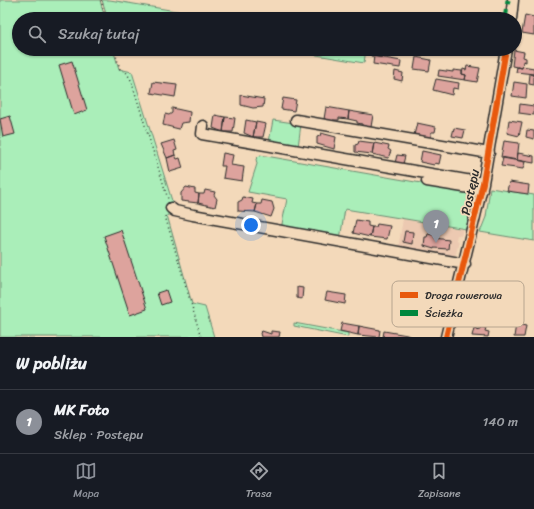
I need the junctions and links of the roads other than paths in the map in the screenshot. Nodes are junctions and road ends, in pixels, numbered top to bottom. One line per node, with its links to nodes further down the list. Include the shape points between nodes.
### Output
1 (513, 0): 2 (street)
2 (511, 12)
3 (505, 56): 7 (street, Postępu)
4 (296, 120): 7 (street)
5 (204, 126): 8 (street, via 202,134)
6 (245, 148): 8 (street)
7 (489, 153): 8 (street, Postępu)
8 (483, 187): 10 (street, Postępu)
9 (171, 208): 10 (street, via 194,215)
10 (465, 264): 11 (street, Postępu)
11 (461, 281)
12 (449, 327): 13 (street, Postępu)
13 (446, 337)

